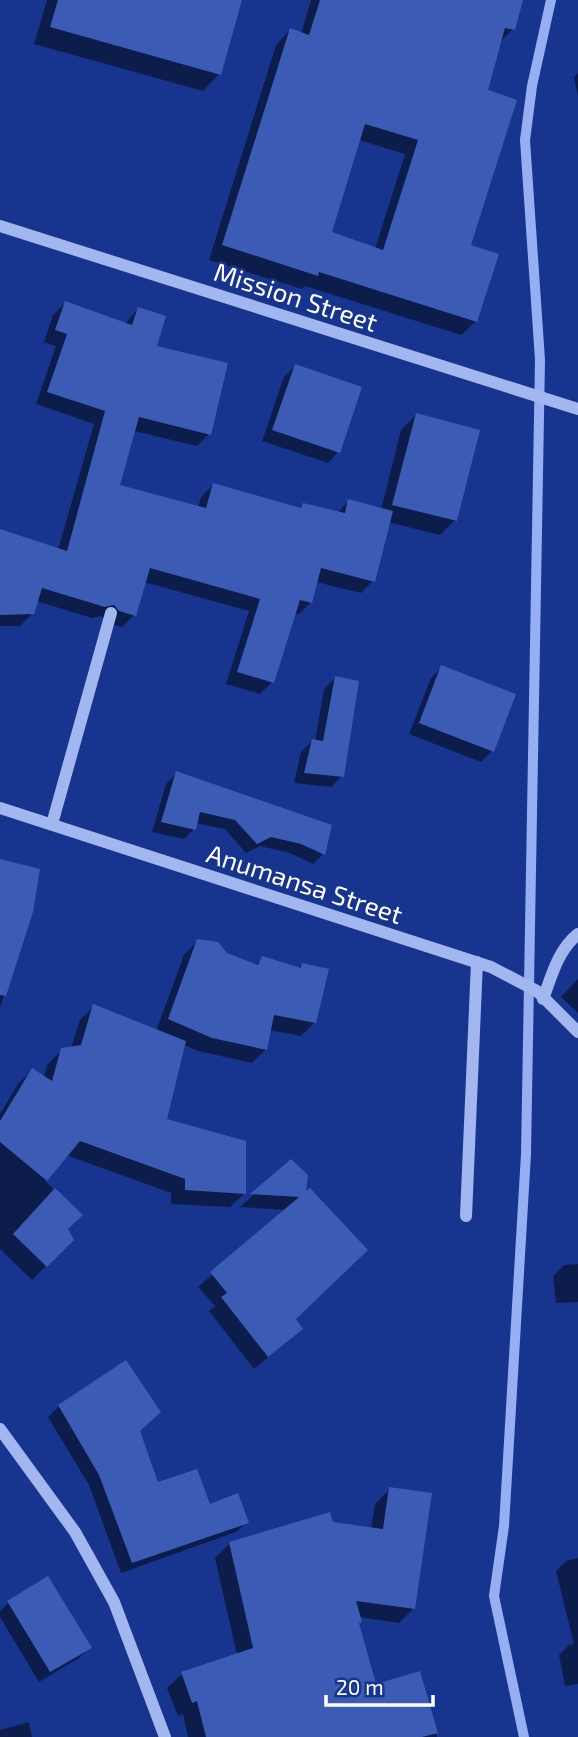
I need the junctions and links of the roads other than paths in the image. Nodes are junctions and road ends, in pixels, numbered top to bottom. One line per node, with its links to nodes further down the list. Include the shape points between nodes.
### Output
1 (0, 226): 2 (street, Mission Street)
2 (578, 409)
3 (111, 613): 5 (street)
4 (0, 808): 5 (street, Anumansa Street)
5 (52, 824): 7 (street, Anumansa Street)
6 (578, 934): 8 (street, via 566,944)
7 (477, 962): 8 (street, Anumansa Street); 10 (street)
8 (540, 995): 9 (street, Anumansa Street)
9 (578, 1032)
10 (466, 1216)
11 (0, 1429): 12 (street, via 75,1532 114,1602)
12 (165, 1737)

